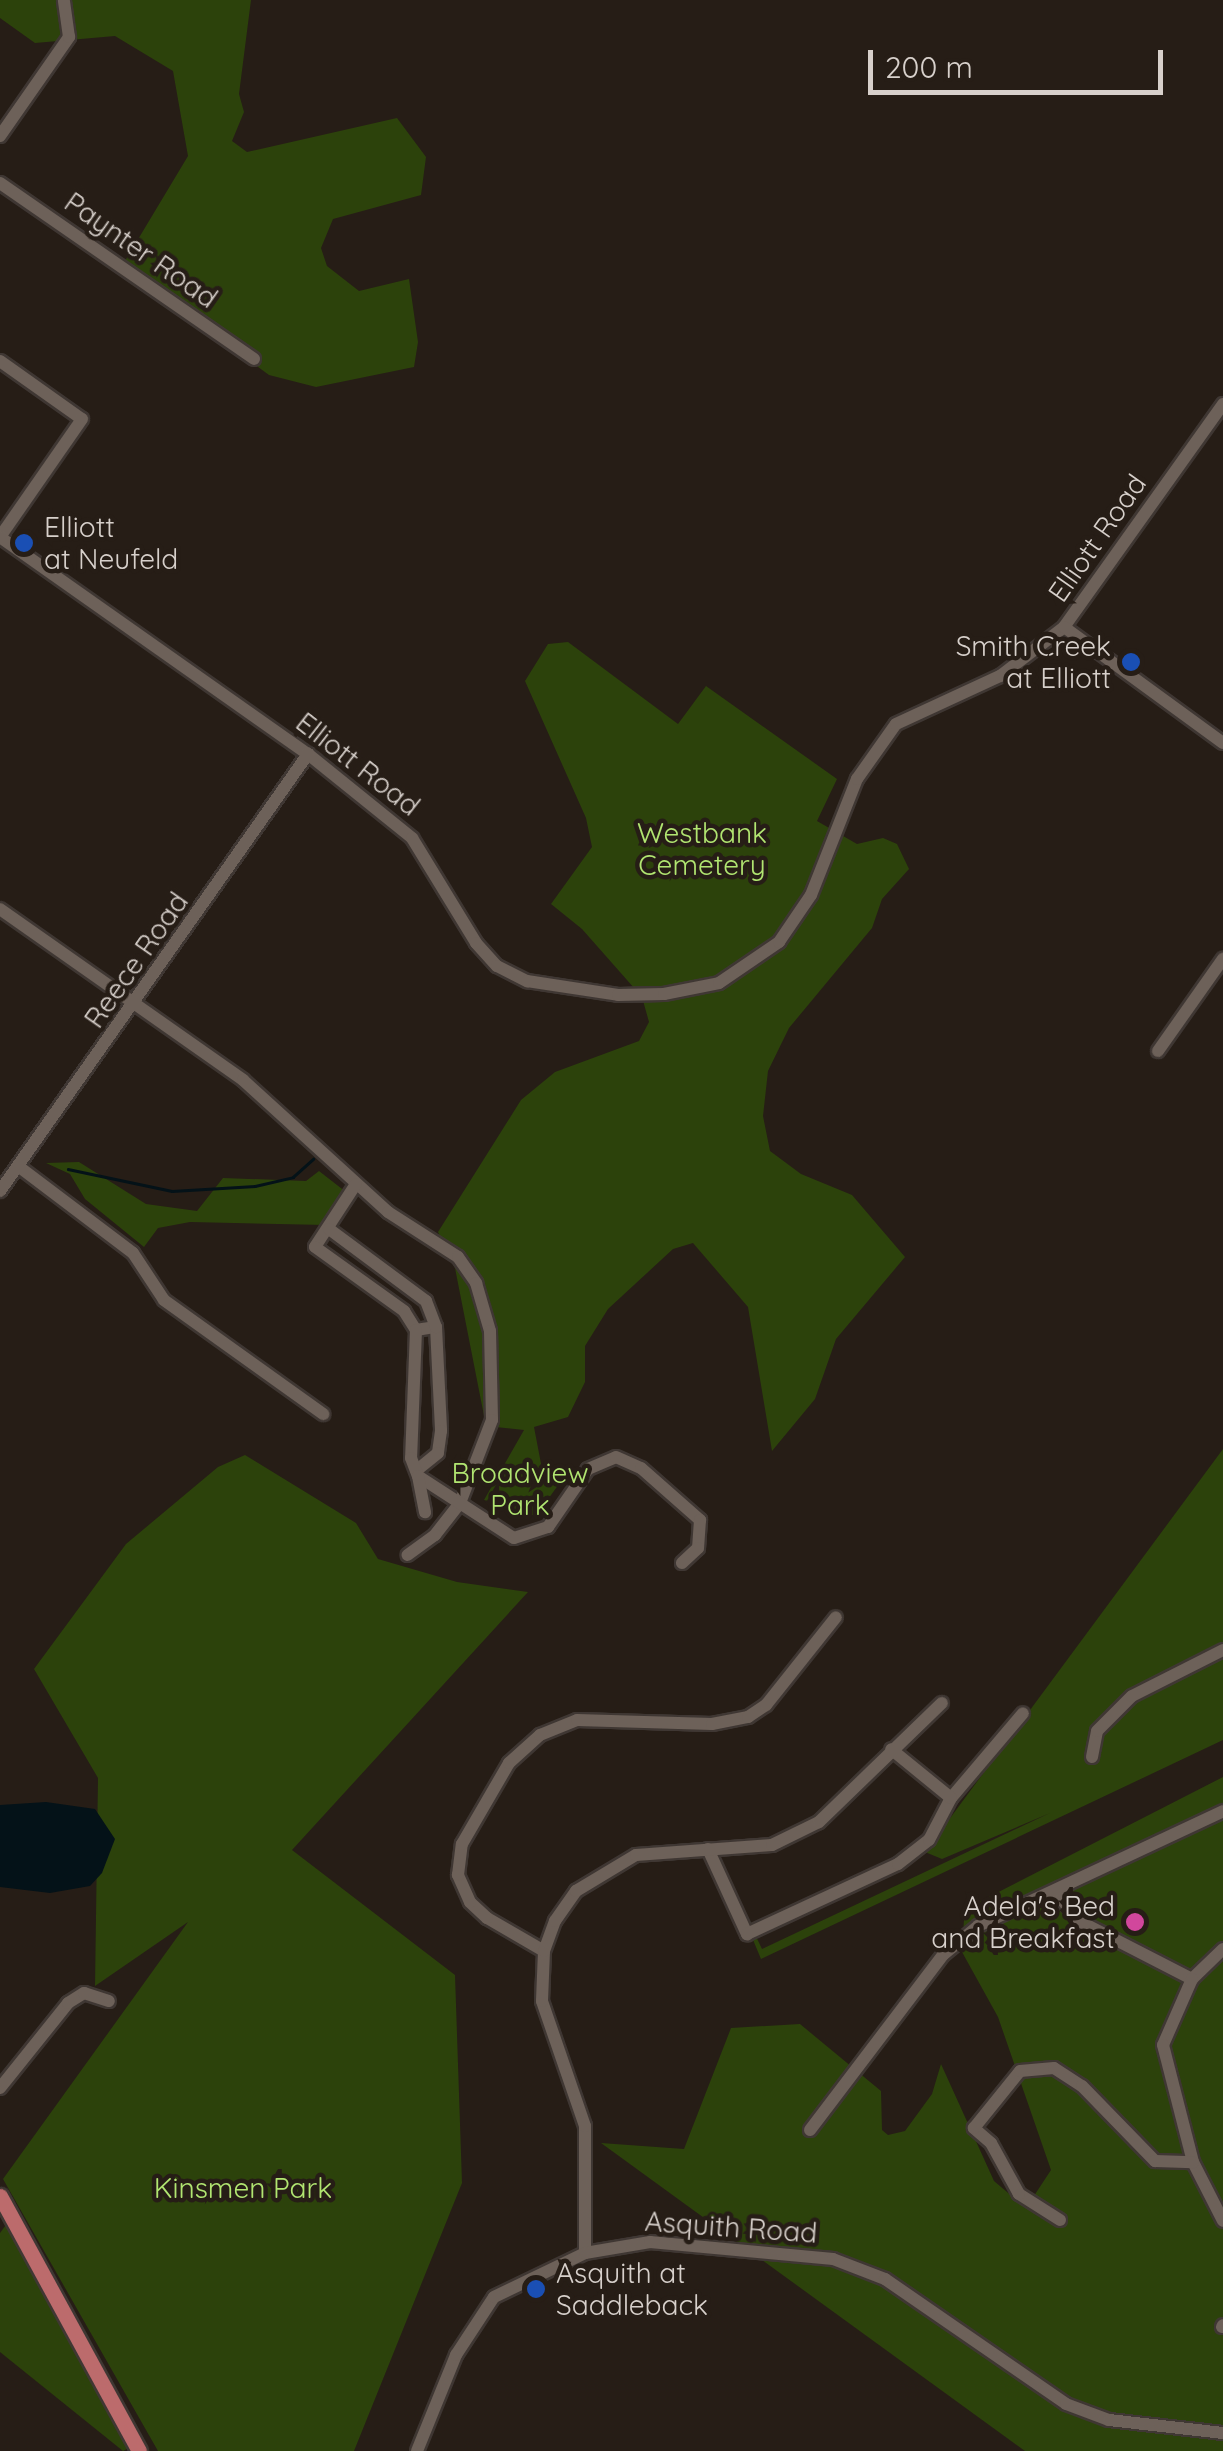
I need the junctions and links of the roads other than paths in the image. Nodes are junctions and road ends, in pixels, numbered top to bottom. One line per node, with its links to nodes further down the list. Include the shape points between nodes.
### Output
1 (64, 0): 2 (street, via 68,37)
2 (0, 136)
3 (0, 184): 4 (street, Paynter Road)
4 (254, 358)
5 (0, 360): 7 (street, via 82,419)
6 (1223, 404): 8 (street, Elliott Road)
7 (0, 537): 10 (street, Elliott Road)
8 (1064, 627): 9 (street); 10 (street, Elliott Road, via 1000,676 896,724 857,779 811,895 779,942 743,970 698,988 618,995 514,977 476,943 412,838)
9 (1223, 743)
10 (308, 754): 13 (street, Reece Road)
11 (0, 909): 13 (street)
12 (1223, 959): 14 (street)
13 (135, 1006): 15 (street, Reece Road); 16 (street, via 243,1080)
14 (1158, 1051)
15 (18, 1166): 17 (street, Reece Road); 21 (street, via 134,1253 164,1300)
16 (356, 1184): 18 (street); 23 (street, via 458,1257 476,1283 490,1331 492,1420)
17 (0, 1191)
18 (330, 1230): 19 (street, via 426,1301); 20 (street, via 315,1247 404,1311)
19 (436, 1327): 20 (street); 22 (street, via 438,1453)
20 (416, 1330): 22 (street)
21 (323, 1414)
22 (417, 1474): 23 (street); 24 (street)
23 (460, 1503): 25 (street, via 435,1535); 26 (street, via 514,1538 548,1527 588,1469 616,1456 641,1468 700,1520 698,1548)
24 (425, 1512)
25 (407, 1555)
26 (682, 1562)
27 (836, 1617): 37 (street, via 766,1706 748,1717 712,1724 577,1720 540,1734 509,1763 462,1844 458,1875 470,1902 488,1918)
28 (1223, 1650): 32 (street, via 1132,1696 1097,1730)
29 (942, 1704): 31 (street)
30 (1023, 1713): 33 (street)
31 (891, 1749): 33 (street); 35 (street, via 819,1822 772,1844)
32 (1092, 1758)
33 (950, 1798): 35 (street, via 928,1840 898,1864 747,1934)
34 (1223, 1811): 36 (street)
35 (708, 1849): 37 (street, via 636,1855 603,1870 576,1891)
36 (1055, 1892): 39 (street, via 1081,1922); 42 (street, via 978,1926 943,1956)
37 (544, 1950): 47 (street, via 547,2024 585,2126)
38 (1223, 1950): 39 (street)
39 (1192, 1980): 43 (street, via 1163,2046)
40 (109, 2002): 41 (street, via 84,1993 68,2003)
41 (0, 2088)
42 (810, 2130)
43 (1193, 2162): 45 (street, via 1156,2161 1082,2086 1054,2068 1020,2071 974,2128 991,2143 1019,2194); 46 (street)
44 (0, 2196): 49 (main road)
45 (1060, 2220)
46 (1223, 2222)
47 (585, 2253): 48 (street, Asquith Road, via 650,2242 833,2259 885,2279 1066,2404 1109,2420); 50 (street, Asquith Road, via 494,2296 456,2354)
48 (1223, 2433)
49 (139, 2451)
50 (417, 2451)

